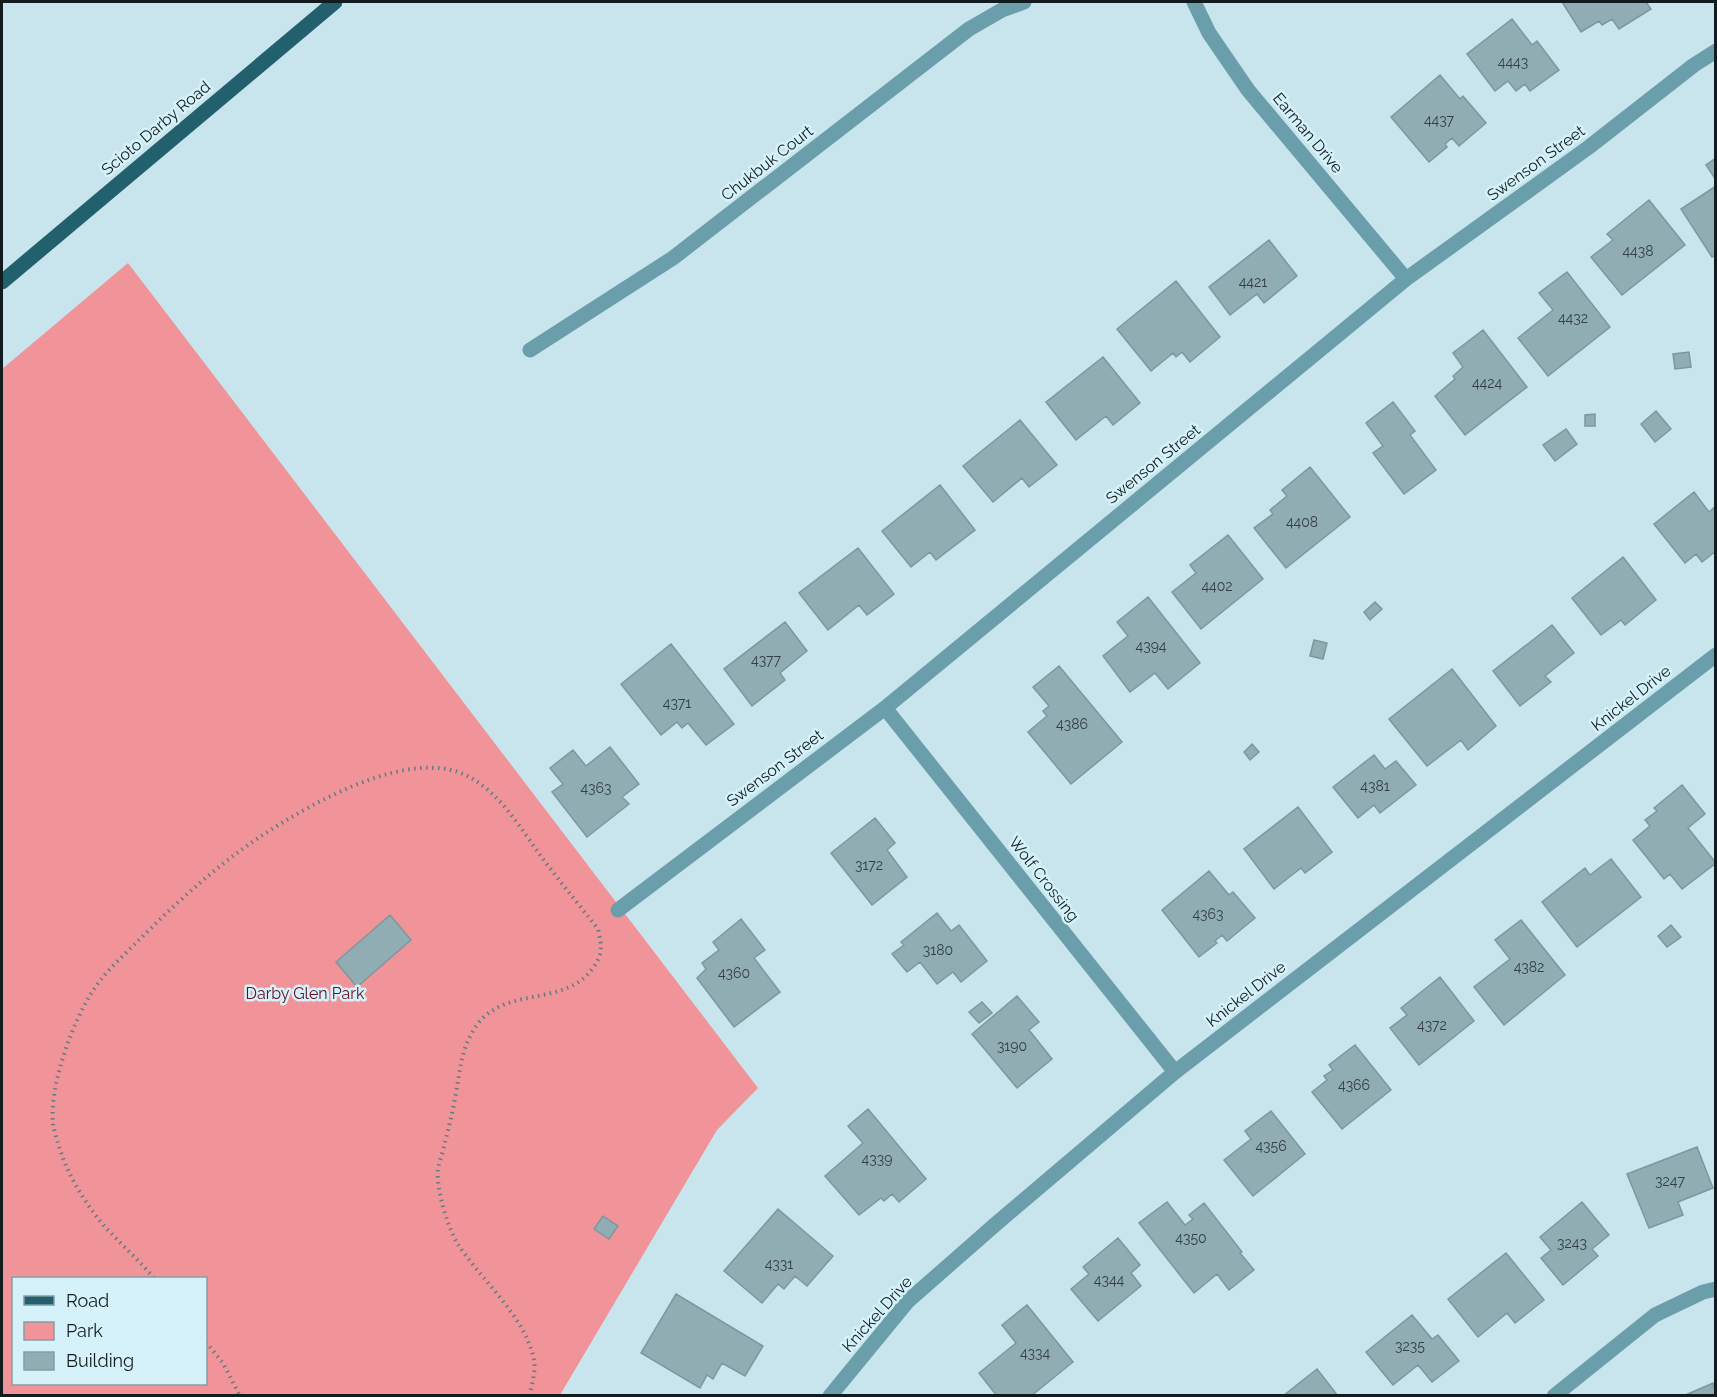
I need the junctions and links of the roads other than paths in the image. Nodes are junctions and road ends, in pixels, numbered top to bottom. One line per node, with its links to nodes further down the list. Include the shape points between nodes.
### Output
1 (335, 2): 6 (main road, Scioto Darby Road)
2 (1024, 2): 7 (street, Chukbuk Court, via 969,29 673,258)
3 (1194, 2): 5 (street, Earman Drive, via 1209,33 1248,90)
4 (1716, 51): 5 (street, Swenson Street)
5 (1406, 279): 9 (street, Swenson Street)
6 (2, 282)
7 (530, 350)
8 (1716, 655): 11 (street, Knickel Drive)
9 (885, 708): 10 (street, Swenson Street); 11 (street, Wolf Crossing)
10 (618, 910)
11 (1175, 1072): 13 (street, Knickel Drive, via 908,1301)
12 (1716, 1289): 14 (street, via 1655,1315)
13 (830, 1395)
14 (1554, 1395)

